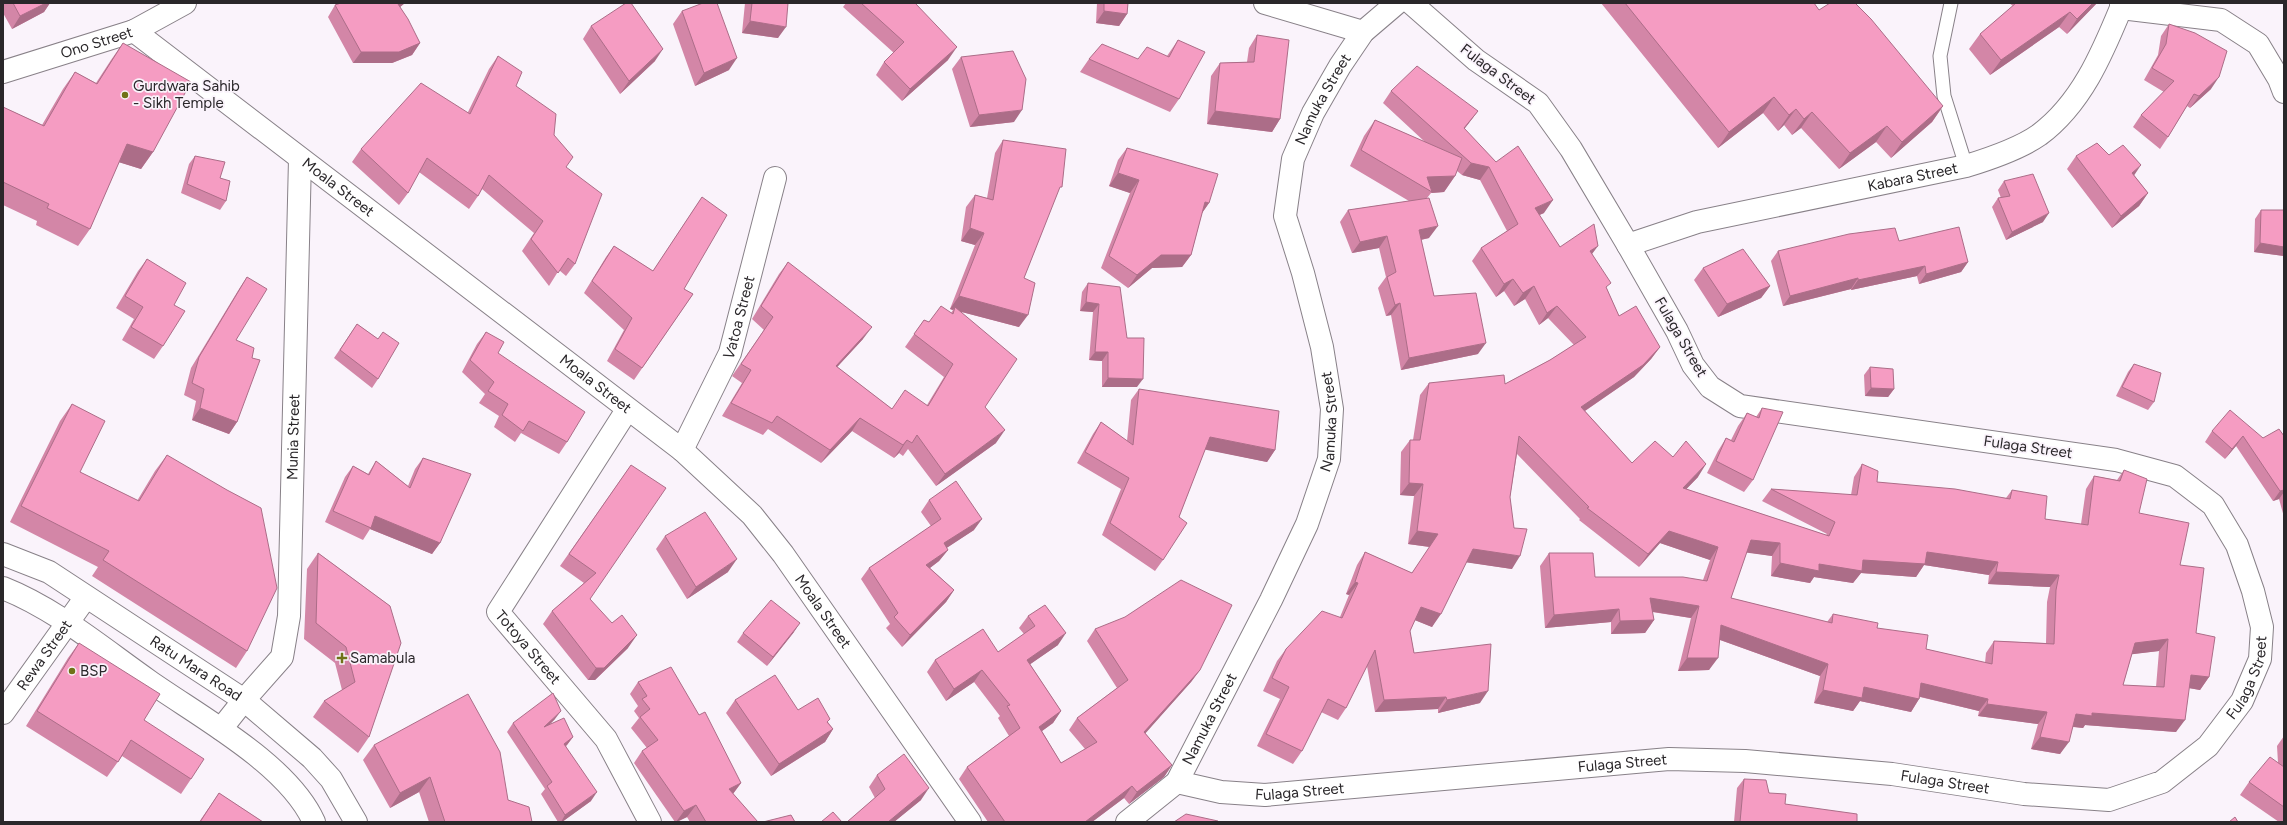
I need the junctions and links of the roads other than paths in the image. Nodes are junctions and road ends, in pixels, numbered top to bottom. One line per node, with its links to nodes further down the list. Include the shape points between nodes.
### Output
1 (185, 3): 7 (main road, Ono Street)
2 (1266, 3): 8 (main road)
3 (1397, 3): 8 (main road, Namuka Street)
4 (1412, 3): 14 (main road, Fulaga Street, via 1476,60 1538,103 1571,149)
5 (1951, 3): 12 (lane, via 1940,56 1944,96)
6 (2121, 5): 10 (main road, via 2221,20 2258,44); 12 (main road, Kabara Street, via 2101,57 2068,107 2038,135 1995,157)
7 (134, 32): 9 (main road, Ono Street); 11 (main road, Moala Street)
8 (1363, 32): 24 (main road, Namuka Street, via 1313,113 1293,159 1285,216 1303,272 1322,347 1332,409 1328,459 1307,524 1271,600)
9 (3, 72)
10 (2284, 92)
11 (300, 159): 15 (main road, Moala Street); 21 (main road, Munia Street, via 289,616 282,657)
12 (1966, 166): 14 (main road, Kabara Street, via 1697,222)
13 (775, 178): 16 (main road, Vatoa Street, via 730,353)
14 (1628, 245): 24 (main road, Fulaga Street, via 1678,330 1693,365 1710,387 1740,406 2116,460 2175,476 2213,505 2237,545 2262,627 2260,659 2242,701 2208,746 2162,782 2109,800 2024,794 1892,774 1745,761 1669,758 1265,795 1221,792)
15 (627, 410): 16 (main road, Moala Street); 27 (main road, Totoya Street, via 498,612 606,739)
16 (682, 450): 28 (main road, Moala Street, via 752,515 783,554)
17 (3, 554): 19 (main road, Ratu Mara Road, via 49,572)
18 (3, 588): 20 (main road, via 26,597)
19 (86, 597): 20 (main road, Rewa Street); 21 (main road, Ratu Mara Road)
20 (68, 624): 22 (main road, Rewa Street); 23 (main road)
21 (244, 700): 23 (main road, Munia Street); 26 (main road, Ratu Mara Road, via 312,758 331,779)
22 (3, 713)
23 (221, 729): 25 (main road, via 289,785)
24 (1177, 782): 29 (main road, Namuka Street)
25 (314, 822)
26 (356, 822)
27 (650, 822)
28 (970, 822)
29 (1127, 822)

